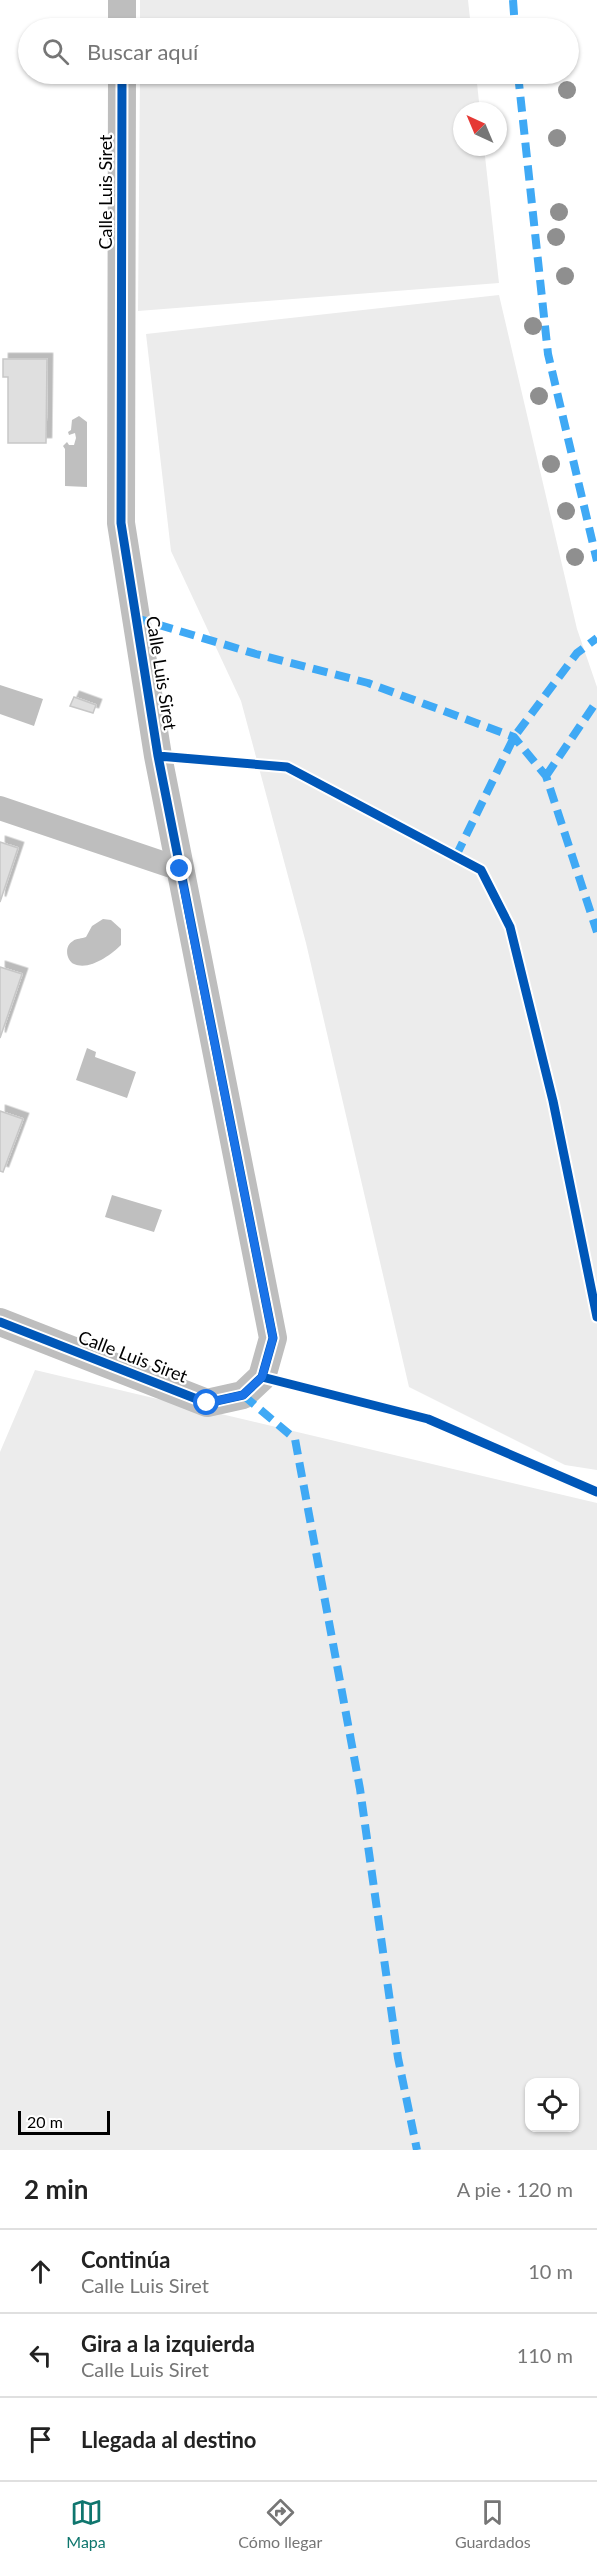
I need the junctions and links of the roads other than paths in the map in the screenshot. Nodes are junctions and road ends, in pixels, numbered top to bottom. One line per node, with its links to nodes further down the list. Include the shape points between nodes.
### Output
1 (122, 0): 2 (street)
2 (122, 18)
3 (122, 84): 5 (street, Calle Luis Siret, via 121,523)
4 (0, 808): 5 (street)
5 (180, 869): 6 (street, Calle Luis Siret, via 273,1338 262,1377 243,1395 207,1403)
6 (0, 1322)

